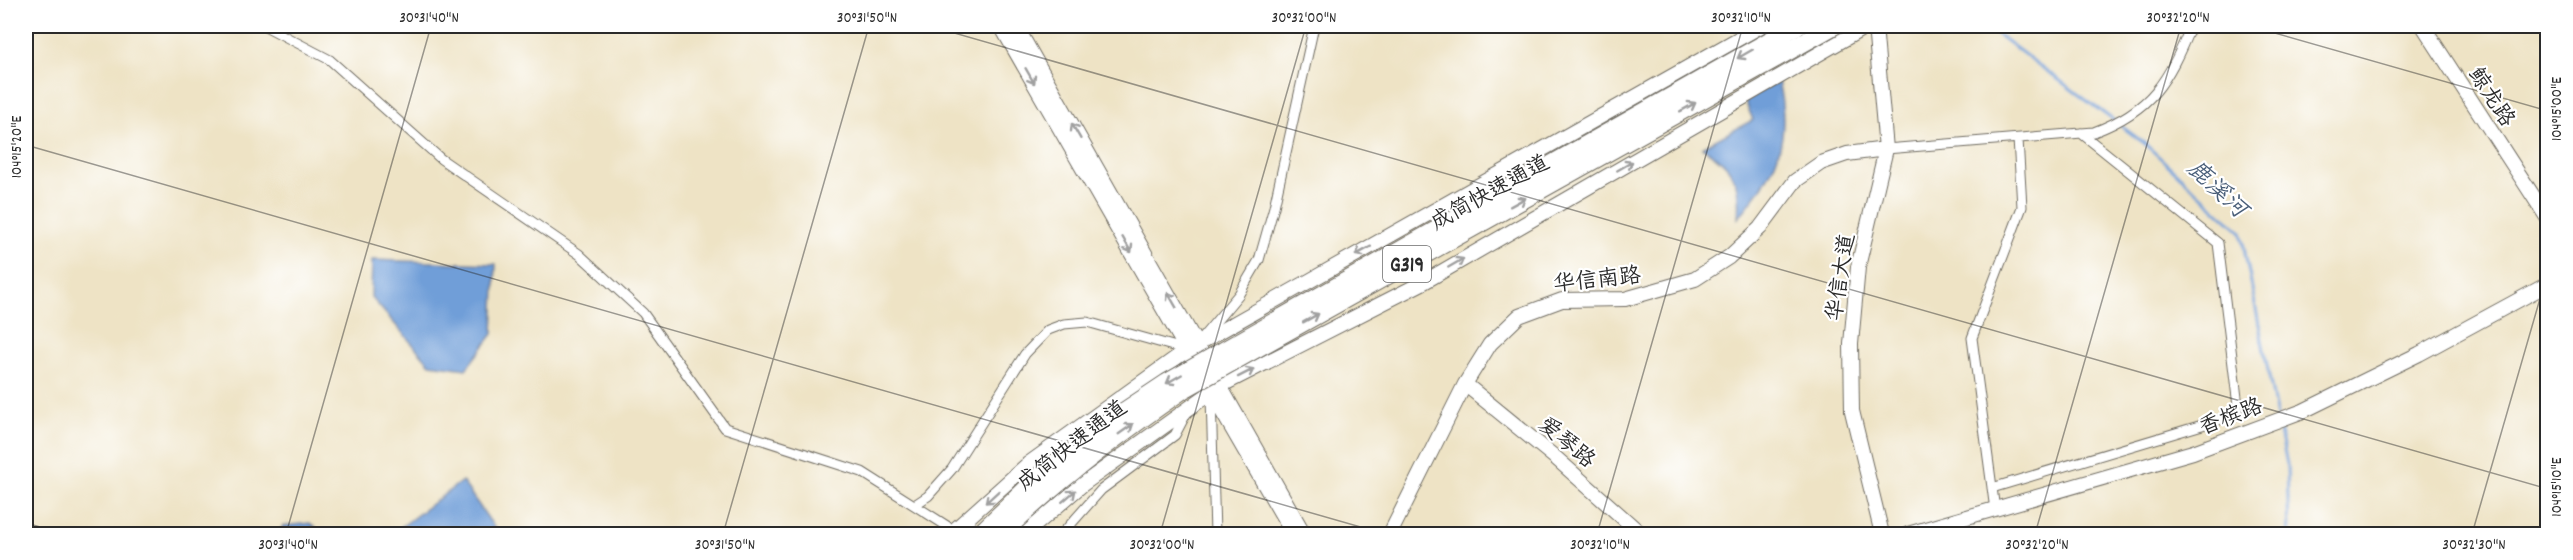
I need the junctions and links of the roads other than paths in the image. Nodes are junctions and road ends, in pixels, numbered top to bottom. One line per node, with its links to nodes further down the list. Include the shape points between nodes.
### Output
1 (265, 26): 22 (street, via 330,60 441,159 579,254 643,313 725,428 862,472)
2 (1001, 26): 17 (street, one-way to 17)
3 (1016, 26): 17 (street, one-way to 3)
4 (1314, 26): 17 (street, via 1259,260 1239,294)
5 (1761, 26): 17 (street, one-way to 17)
6 (1796, 26): 25 (highway, 成简快速通道 / G319, one-way to 25, bridge, via 1167,383 1043,473)
7 (1833, 26): 26 (highway, 成简快速通道 / G319, one-way to 7, bridge, via 1045,491 1182,390)
8 (1867, 26): 19 (street, one-way to 8, via 1424,282)
9 (1875, 26): 14 (street, 华信大道)
10 (2191, 26): 12 (street, via 2180,52 2142,108 2117,123)
11 (2423, 26): 15 (street, 鲸龙路)
12 (2081, 133): 13 (street); 21 (street, via 2218,243 2239,414)
13 (2018, 139): 14 (street); 21 (street, via 2022,207 1972,338)
14 (1886, 149): 18 (street, 华信南路, via 1847,154 1821,163 1795,181 1760,228 1730,257 1695,279 1625,299 1562,300 1519,316 1490,344); 34 (street, 华信大道, via 1858,267 1851,344 1852,411)
15 (2547, 219)
16 (2547, 284): 23 (street, 香槟路, via 2303,411 2193,452)
17 (1192, 347): 19 (street); 22 (street, via 1087,322 1048,330 1025,354 952,469); 24 (street, one-way to 24, via 1028,464)
18 (1465, 384): 32 (street, 华信南路); 33 (street, 爱琴路)
19 (1216, 389): 20 (street); 29 (street); 30 (street); 31 (street)
20 (1189, 409): 27 (street, one-way to 20, via 1083,484); 28 (street, via 1174,435 1101,490)
21 (1992, 488): 23 (street)
22 (916, 504): 24 (street)
23 (1995, 510): 35 (street, 香槟路)
24 (948, 530)
25 (980, 534)
26 (1001, 534)
27 (1025, 534)
28 (1062, 534)
29 (1215, 534)
30 (1293, 534)
31 (1304, 534)
32 (1390, 534)
33 (1641, 534)
34 (1882, 534)
35 (1908, 534)

